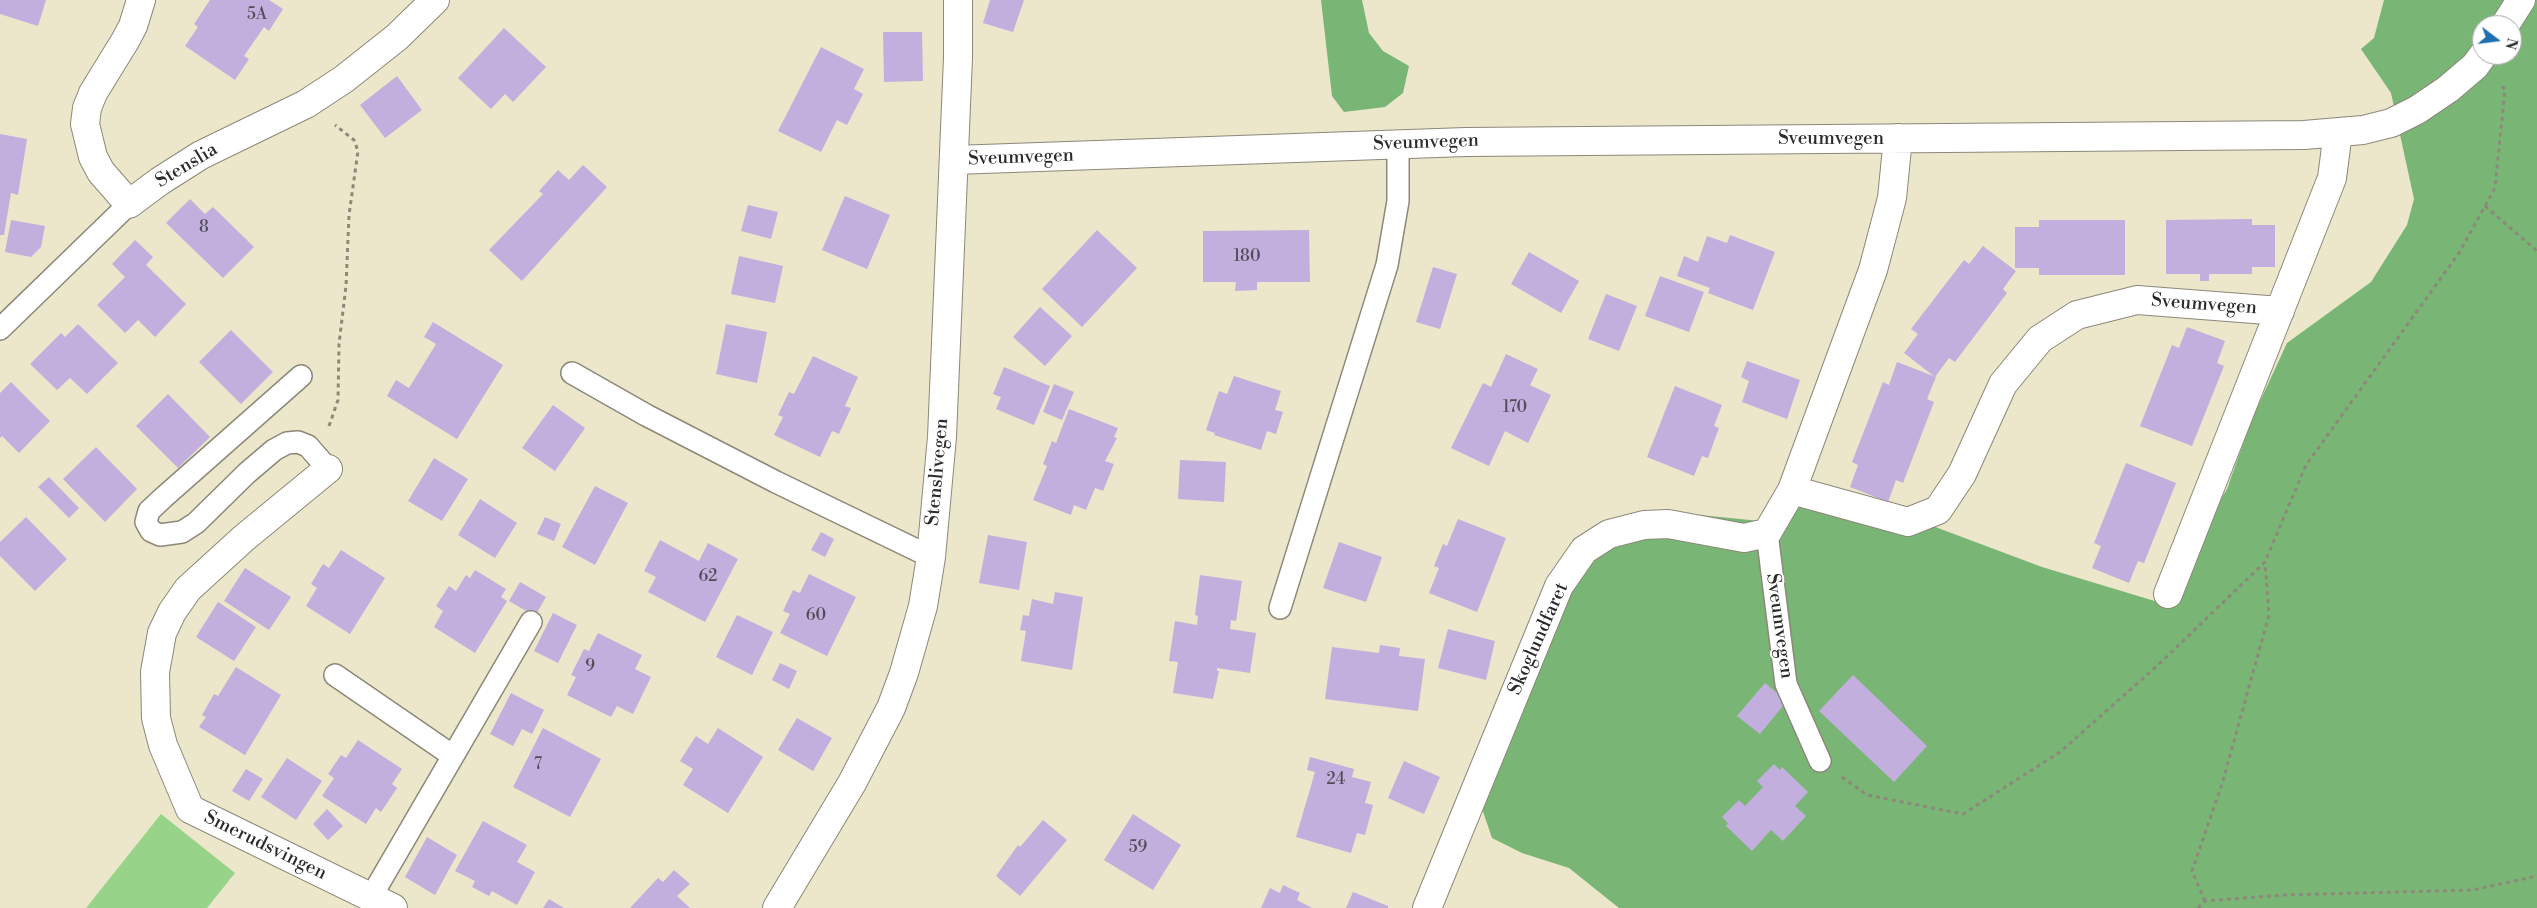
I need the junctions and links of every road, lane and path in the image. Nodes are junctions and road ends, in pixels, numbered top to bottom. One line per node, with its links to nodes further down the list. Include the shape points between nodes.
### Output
1 (141, 0): 13 (street, via 134,26 93,93 85,124 93,157 101,172)
2 (435, 0): 8 (street, Stenslia, via 371,58)
3 (958, 0): 12 (street, Stenslivegen)
4 (2522, 0): 5 (street)
5 (2512, 15)
6 (2474, 65): 9 (street, Sveumvegen, via 2448,89 2391,123)
7 (2483, 65): 14 (path, via 2505,89 2495,188)
8 (306, 104): 13 (street, Stenslia, via 201,155); 20 (path, via 354,140 358,151 349,215 338,400)
9 (2338, 132): 10 (street, Sveumvegen, via 2270,136); 16 (street, Sveumvegen, via 2332,178)
10 (1898, 138): 11 (street, Sveumvegen); 21 (street, Sveumvegen, via 1892,198 1876,260)
11 (1398, 144): 12 (street, Sveumvegen); 26 (lane, via 1398,201 1388,265)
12 (954, 160): 23 (street, Stenslivegen, via 942,437)
13 (129, 204): 17 (lane)
14 (2485, 206): 15 (path); 24 (path, via 2459,253 2306,465)
15 (2537, 252)
16 (2280, 311): 21 (street, Sveumvegen, via 2137,300 2077,315 2040,339 2003,384 1962,474 1938,510 1908,522); 25 (street, Sveumvegen)
17 (0, 329)
18 (572, 373): 23 (lane, via 776,482)
19 (301, 376): 20 (lane, via 149,511 146,522 151,531 160,535 182,532 196,523 274,450 287,443 298,442)
20 (322, 461): 33 (street, Smerudsvingen, via 208,570 178,604 162,634 158,652 156,718 163,745 190,809)
21 (1792, 490): 22 (street, Sveumvegen)
22 (1767, 533): 30 (lane, Sveumvegen, via 1786,684); 35 (street, Skoglundfaret, via 1744,538 1668,524 1644,525 1609,534 1584,550 1559,586)
23 (931, 557): 34 (street, Stenslivegen, via 915,638 891,708 852,783)
24 (2265, 562): 30 (path, via 2157,666 2060,752 1963,814 1866,795); 32 (path, via 2269,615 2222,784 2192,870)
25 (2168, 594)
26 (1280, 608)
27 (531, 622): 29 (lane)
28 (335, 674): 29 (lane)
29 (453, 756): 33 (lane)
30 (1820, 761)
31 (2537, 876): 32 (path, via 2473,890 2284,894)
32 (2206, 901): 36 (path)
33 (382, 902)
34 (777, 908)
35 (1427, 908)
36 (2198, 908)

